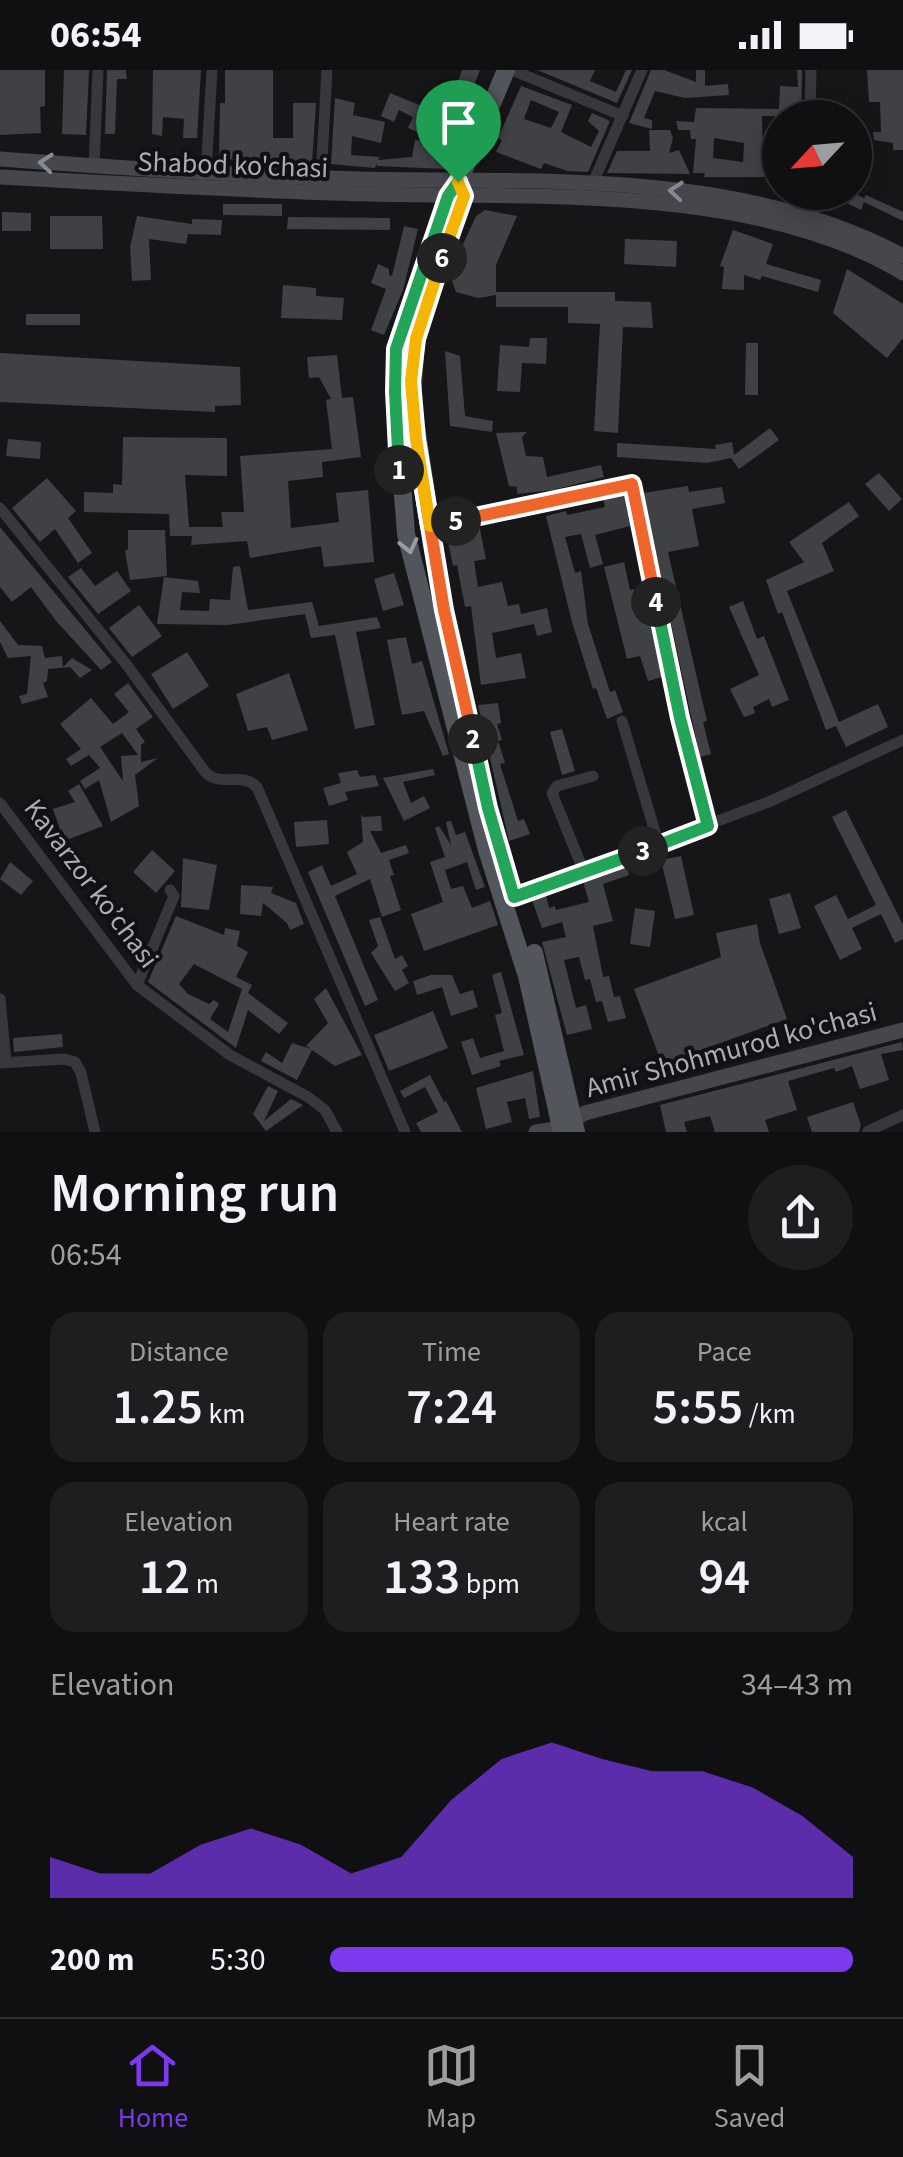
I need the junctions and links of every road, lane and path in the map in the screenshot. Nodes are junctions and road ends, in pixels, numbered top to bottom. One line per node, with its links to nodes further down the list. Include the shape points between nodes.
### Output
1 (98, 70): 10 (street)
2 (212, 70): 11 (street)
3 (327, 70): 14 (street)
4 (509, 70): 8 (street); 16 (main road)
5 (642, 70): 8 (street)
6 (811, 70): 7 (street)
7 (810, 100)
8 (623, 116): 15 (street)
9 (0, 159): 10 (main road, Shabod ko'chasi, one-way to 9)
10 (94, 166): 12 (main road, Shabod ko'chasi)
11 (206, 173): 12 (main road, Shabod ko'chasi); 14 (main road, Shabod ko'chasi)
12 (124, 176): 13 (main road, Shabod ko'chasi); 16 (main road, Shabod ko'chasi)
13 (0, 177)
14 (322, 178): 16 (main road, Shabod ko'chasi)
15 (592, 185): 16 (main road); 18 (main road, one-way to 15, via 726,195)
16 (457, 191): 20 (main road, via 752,216 843,243); 21 (main road, via 412,359); 22 (main road, via 396,349)
17 (800, 210): 18 (street)
18 (799, 214): 19 (main road)
19 (903, 256)
20 (903, 272)
21 (422, 478): 22 (main road); 24 (main road)
22 (399, 482): 39 (main road, one-way to 39, via 406,534 487,850)
23 (0, 508): 43 (street, via 206,773 257,788)
24 (430, 526): 29 (street, via 632,484); 33 (main road, via 488,808)
25 (622, 721): 30 (street)
26 (903, 740): 29 (street)
27 (593, 776): 31 (street, via 552,793)
28 (0, 803): 34 (street, Kavarzor ko’chasi)
29 (708, 826): 30 (street)
30 (658, 845): 31 (street)
31 (584, 872): 33 (street)
32 (170, 890): 34 (street, via 174,896)
33 (514, 897): 39 (main road, via 548,1007)
34 (136, 985): 42 (street, Kavarzor ko’chasi, via 230,1055 308,1097)
35 (0, 999): 37 (street)
36 (903, 1030): 39 (main road, Amir Shohmurod ko'chasi, via 585,1113)
37 (3, 1063): 41 (street, via 75,1062)
38 (903, 1115): 40 (street)
39 (568, 1128): 44 (main road, Amir Shohmurod ko'chasi)
40 (868, 1131)
41 (95, 1132)
42 (336, 1132)
43 (405, 1132)
44 (536, 1132)

